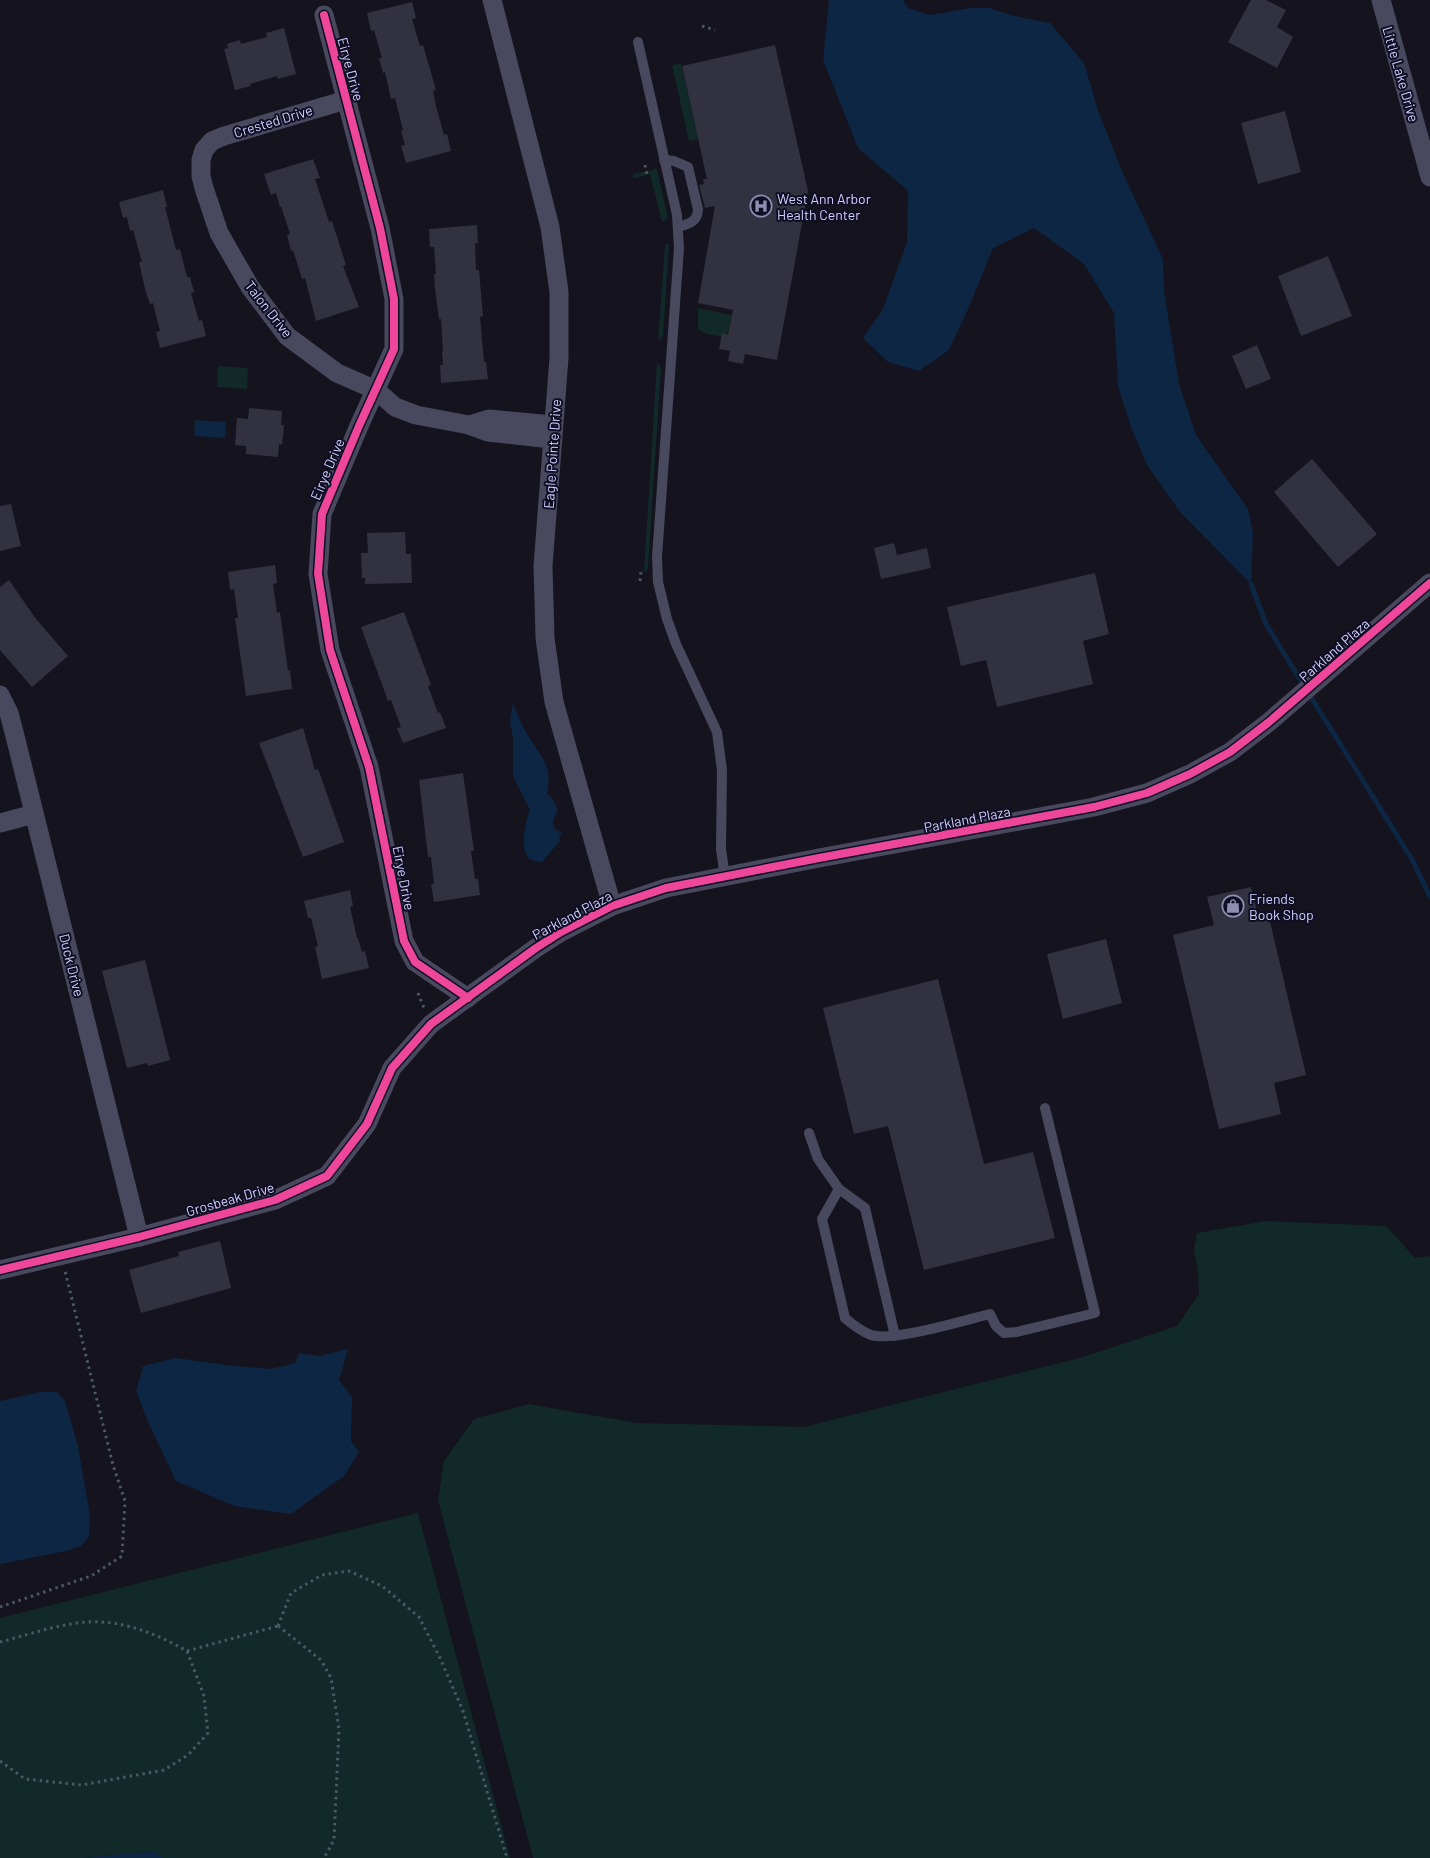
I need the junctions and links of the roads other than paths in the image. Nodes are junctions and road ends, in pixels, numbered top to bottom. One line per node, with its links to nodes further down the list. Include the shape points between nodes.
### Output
1 (492, 0): 11 (street, Eagle Pointe Drive, via 550,227 558,292 559,358)
2 (1380, 0): 8 (street, Little Lake Drive)
3 (324, 15): 5 (street, Eirye Drive)
4 (638, 42): 7 (lane)
5 (346, 100): 6 (street, Crested Drive, via 224,136 212,141); 10 (street, Eirye Drive, via 380,228 394,299 394,350)
6 (204, 150): 10 (street, Talon Drive, via 201,176 219,233 250,287 287,336 337,373)
7 (664, 160): 9 (lane); 9 (lane, via 688,167 698,209 693,221)
8 (1430, 177)
9 (678, 227): 16 (lane, via 658,582 661,602 676,644 717,732 722,770 721,849)
10 (376, 390): 11 (street, Talon Drive, via 395,407 416,415 469,425 489,419); 18 (street, Eirye Drive, via 322,514 318,574 330,650 369,767 404,941 415,962)
11 (553, 432): 17 (street, Eagle Pointe Drive, via 543,566 545,638 554,702)
12 (1430, 583): 16 (street, Parkland Plaza, via 1246,740 1212,763 1168,784 1094,808)
13 (0, 695): 14 (street, Duck Drive, via 9,713)
14 (34, 814): 15 (street); 22 (street, Duck Drive)
15 (0, 823)
16 (725, 877): 17 (street, Parkland Plaza, via 666,888)
17 (612, 906): 18 (street, Parkland Plaza, via 561,932)
18 (468, 998): 22 (street, Grosbeak Drive, via 431,1024 392,1068 367,1124 327,1176 275,1200)
19 (1045, 1108): 24 (lane, via 1095,1313 1004,1333 990,1314)
20 (809, 1134): 21 (lane, via 818,1158)
21 (839, 1190): 24 (lane, via 865,1208); 24 (lane, via 822,1219 845,1318 873,1336)
22 (139, 1237): 23 (street, Grosbeak Drive)
23 (0, 1270)
24 (895, 1336)

